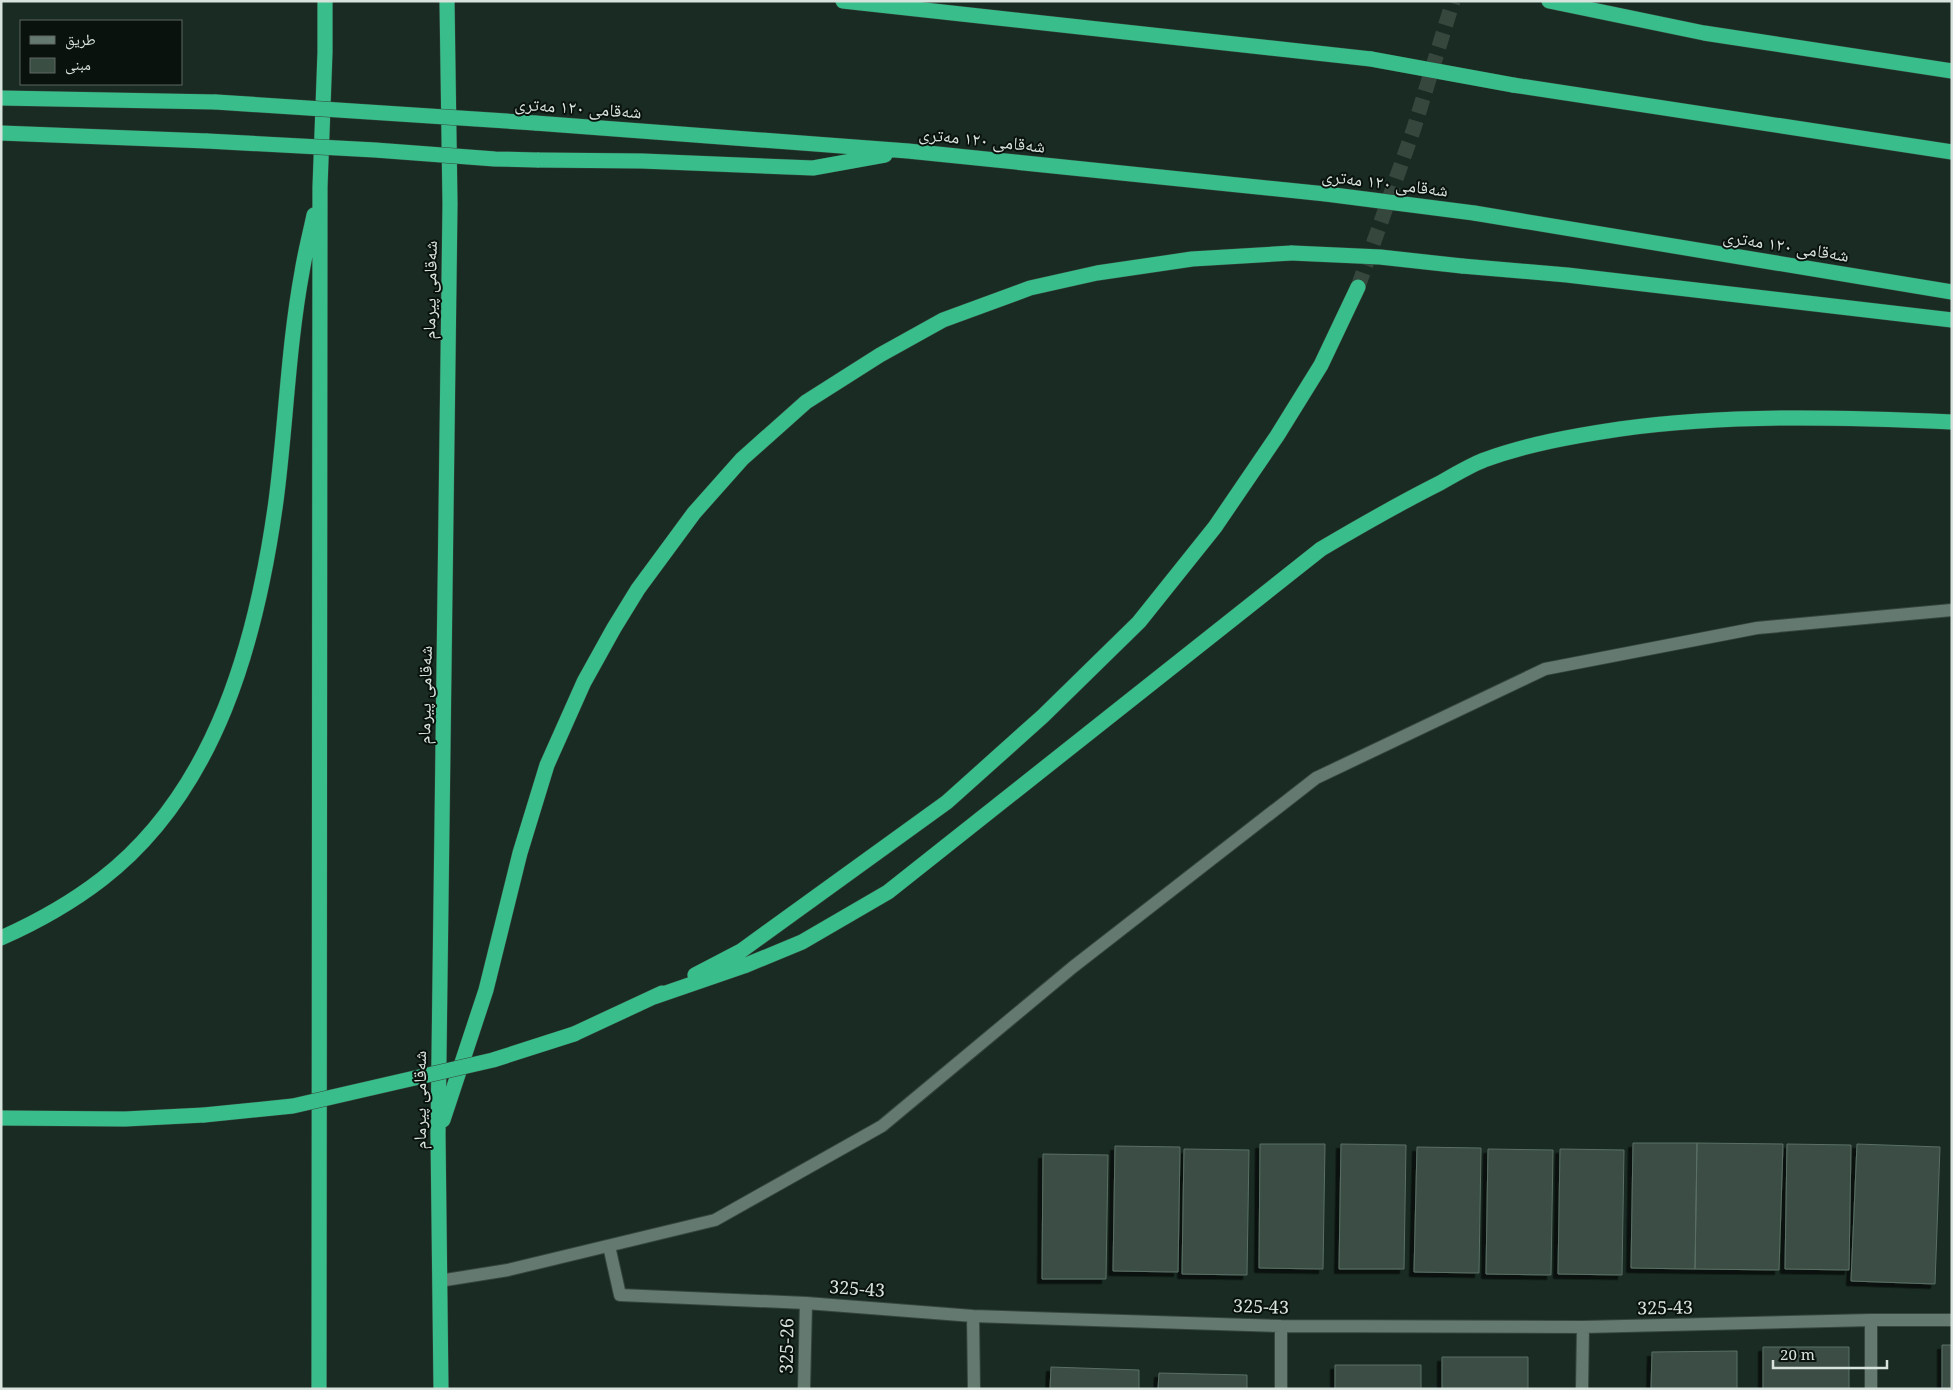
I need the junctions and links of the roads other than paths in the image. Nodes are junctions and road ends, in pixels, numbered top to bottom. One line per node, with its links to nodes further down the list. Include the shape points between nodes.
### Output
1 (325, 1): 10 (highway)
2 (447, 1): 19 (highway, شەقامی پیرمام, via 450,204)
3 (842, 1): 9 (highway, bridge, via 1371,59 1513,85)
4 (1549, 1): 5 (highway, via 1704,33)
5 (1952, 71)
6 (1, 98): 8 (highway, شەقامی ١٢٠ مەتری, bridge, via 216,102)
7 (1, 133): 8 (highway, bridge, via 207,141 495,159 813,168)
8 (908, 151): 12 (highway, شەقامی ١٢٠ مەتری, bridge, via 1326,194 1474,214)
9 (1952, 152)
10 (320, 187): 16 (highway, via 301,273 267,559 248,643 227,705 203,756 181,792 161,821 136,848 75,899); 28 (highway)
11 (1358, 287): 17 (highway, via 1321,365 1277,436 1215,527 1138,622 1042,716 947,802 741,951)
12 (1952, 292)
13 (1952, 320): 19 (highway, bridge, via 1567,275 1380,257 1292,253 1192,259 1097,273 1030,288 943,320 806,402 742,459 694,513 638,589 580,690 547,765 520,853 486,990)
14 (1952, 422): 17 (highway, via 1761,418 1668,422 1528,445 1482,461 1321,549 888,892 802,942)
15 (1952, 610): 20 (street, via 1757,628 1545,669 1316,778 1072,967 882,1126 715,1220)
16 (1, 938)
17 (654, 997): 18 (highway, bridge, via 574,1034 493,1060 293,1106 124,1119)
18 (1, 1118)
19 (438, 1134): 21 (highway, شەقامی پیرمام)
20 (609, 1246): 21 (street, via 508,1270); 22 (street, 325-43, via 620,1295)
21 (439, 1281): 29 (highway, شەقامی پیرمام)
22 (806, 1303): 23 (street, 325-43); 30 (street, 325-26)
23 (973, 1316): 26 (street, 325-43); 31 (street)
24 (1871, 1320): 25 (street, 325-43); 27 (street, 325-43); 34 (street)
25 (1952, 1320)
26 (1281, 1326): 27 (street, 325-43); 32 (street)
27 (1583, 1328): 33 (street)
28 (319, 1389)
29 (440, 1389)
30 (804, 1389)
31 (974, 1389)
32 (1281, 1389)
33 (1582, 1389)
34 (1871, 1389)

